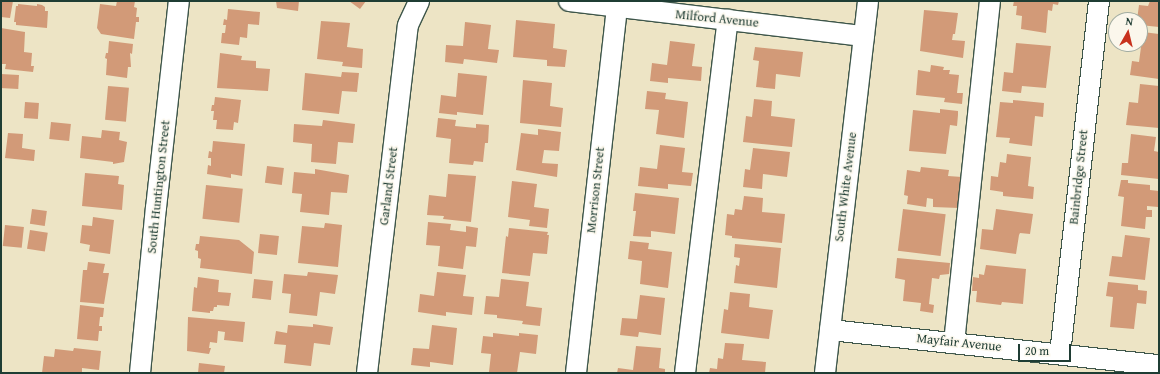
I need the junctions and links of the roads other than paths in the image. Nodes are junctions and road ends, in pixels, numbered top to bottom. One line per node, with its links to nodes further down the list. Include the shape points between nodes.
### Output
1 (179, 1): 14 (street, South Huntington Street, via 156,201)
2 (419, 1): 15 (street, Garland Street, via 408,24)
3 (569, 1): 7 (street, Milford Avenue)
4 (868, 1): 9 (street, South White Avenue)
5 (990, 1): 11 (street)
6 (1099, 1): 12 (street, Bainbridge Street)
7 (617, 8): 8 (street, Milford Avenue); 16 (street, Morrison Street)
8 (728, 20): 9 (street, Milford Avenue); 17 (street)
9 (864, 36): 10 (street, South White Avenue)
10 (830, 330): 11 (street, Mayfair Avenue); 18 (street, South White Avenue)
11 (954, 343): 12 (street, Mayfair Avenue)
12 (1060, 354): 13 (street, Mayfair Avenue)
13 (1159, 365)
14 (140, 373)
15 (368, 373)
16 (576, 373)
17 (685, 373)
18 (825, 373)

